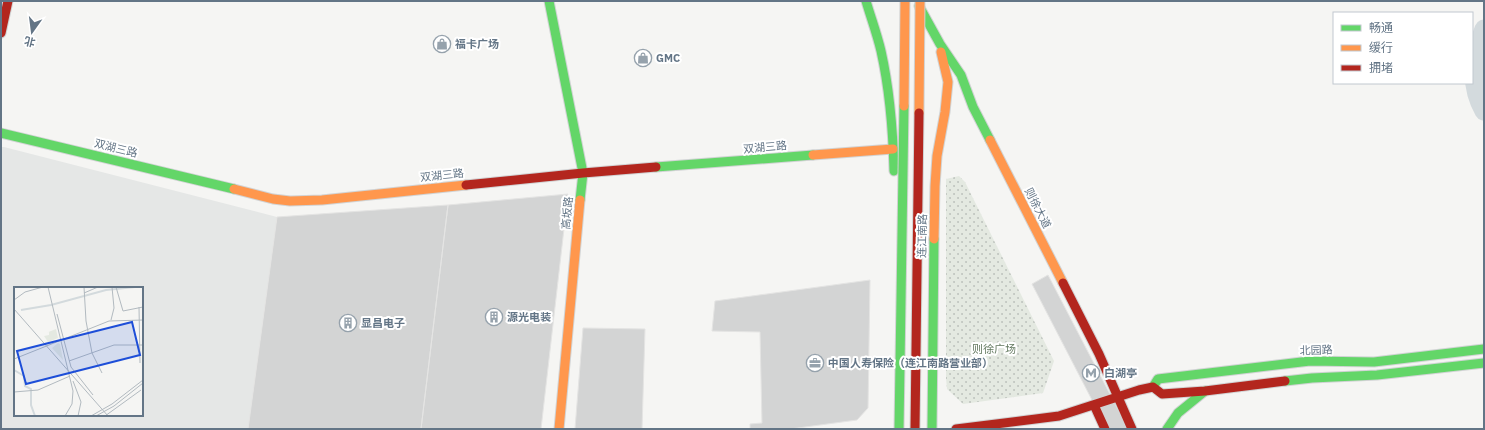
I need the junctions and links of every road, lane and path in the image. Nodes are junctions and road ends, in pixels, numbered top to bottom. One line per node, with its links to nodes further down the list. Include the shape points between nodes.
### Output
1 (8, 1): 7 (main road)
2 (549, 1): 11 (main road, 高坂路)
3 (866, 1): 10 (main road, via 882,57)
4 (905, 1): 21 (main road, bridge)
5 (917, 1): 8 (main road, 则徐大道)
6 (920, 1): 22 (main road, bridge)
7 (1, 33)
8 (940, 44): 17 (main road, 则徐大道, via 961,75 973,107); 23 (main road, 连江南路, via 948,82 935,186)
9 (1, 133): 11 (main road, 双湖三路, via 290,201 322,200)
10 (893, 149): 11 (main road, 双湖三路); 20 (main road)
11 (583, 173): 19 (main road, 高坂路)
12 (1484, 349): 14 (main road, 北园路, via 1374,362 1310,361)
13 (1484, 363): 16 (main road, via 1377,375 1312,378)
14 (1202, 374): 15 (main road, 北园路, via 1158,379); 16 (main road)
15 (1153, 387): 16 (main road, via 1162,394); 17 (main road, 北园路)
16 (1205, 391): 27 (main road, via 1178,413)
17 (1118, 396): 18 (main road, 北园路); 26 (main road, 则徐大道)
18 (1094, 405): 24 (main road, 北园路, via 1059,416); 25 (main road)
19 (559, 429)
20 (892, 429)
21 (899, 429)
22 (915, 429)
23 (932, 429)
24 (956, 429)
25 (1105, 429)
26 (1132, 429)
27 (1166, 429)

